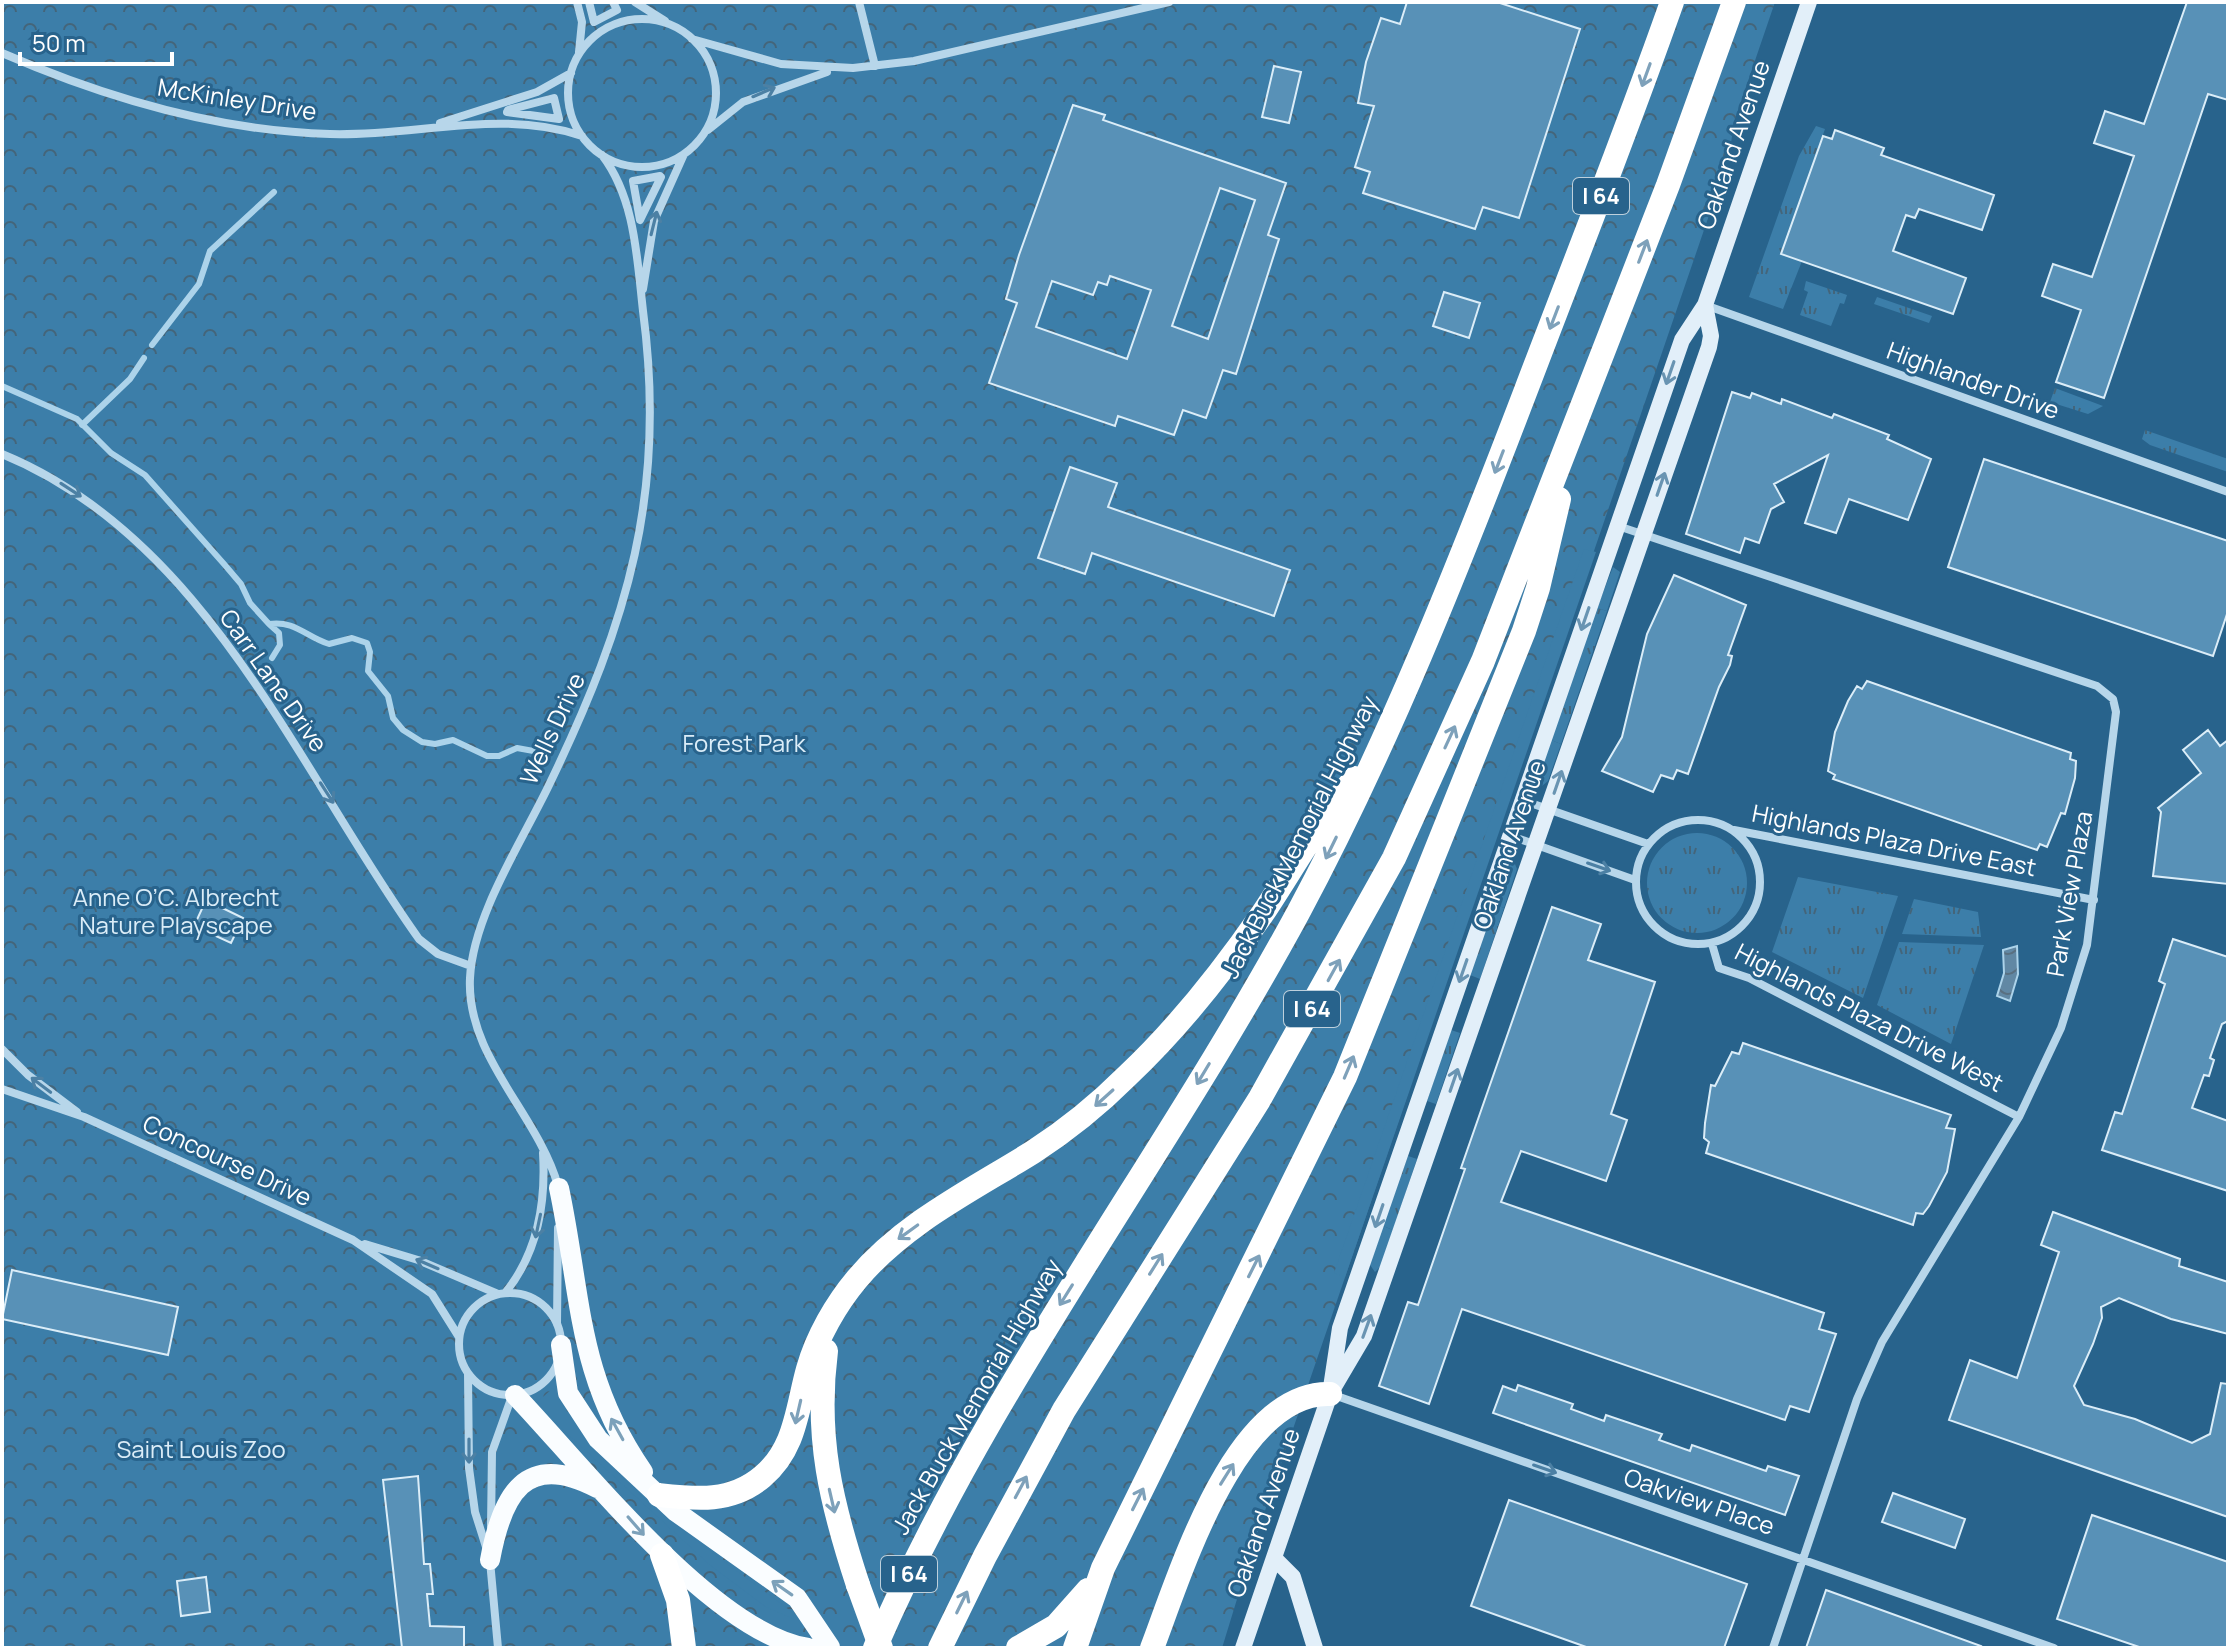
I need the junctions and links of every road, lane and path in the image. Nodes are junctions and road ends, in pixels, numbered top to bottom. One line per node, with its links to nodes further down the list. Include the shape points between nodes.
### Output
1 (577, 2): 13 (street, via 582,22)
2 (589, 2): 3 (street, via 596,22 617,10)
3 (613, 2)
4 (635, 2): 10 (street)
5 (859, 2): 14 (street)
6 (1169, 2): 14 (street)
7 (1672, 2): 31 (highway, Jack Buck Memorial Highway / I 64, one-way to 31, via 1495,472)
8 (1734, 2): 26 (highway, I 64, one-way to 8)
9 (1809, 2): 25 (street, Oakland Avenue)
10 (676, 28): 11 (street); 13 (street, via 647,20 620,23 596,36)
11 (692, 39): 15 (street, via 759,60); 19 (street, via 710,64 716,87)
12 (2, 53): 18 (street, McKinley Drive, via 152,108 229,123 332,134)
13 (578, 57): 16 (street)
14 (875, 66): 15 (street)
15 (834, 69): 19 (street, one-way to 15, via 761,93)
16 (571, 73): 18 (street, McKinley Drive, via 537,92); 20 (street, via 572,117)
17 (529, 114): 17 (street, via 559,119 560,118 554,98 507,112)
18 (427, 127): 20 (street, McKinley Drive, via 529,124)
19 (704, 133): 21 (street)
20 (582, 136): 22 (street)
21 (684, 154): 22 (street, via 645,167 619,164); 24 (street, Wells Drive, one-way to 21, via 654,221)
22 (602, 155): 24 (street, Wells Drive, via 628,204)
23 (638, 202): 23 (street, via 633,181 660,176 640,220)
24 (642, 298): 41 (street, Wells Drive, via 652,433 628,586 596,685 489,908)
25 (1705, 305): 28 (street, Highlander Drive); 29 (street, Oakland Avenue, one-way to 29, via 1682,340); 30 (street, Oakland Avenue, one-way to 25, via 1709,347)
26 (1573, 428): 63 (highway, one-way to 26, via 1345,1077 1524,631); 69 (highway, I 64, one-way to 26, via 1064,1410 1259,1100 1394,858 1483,661)
27 (2, 454): 41 (street, Carr Lane Drive, one-way to 41, via 91,503 174,581 271,708 419,939 438,954)
28 (2228, 492)
29 (1618, 526): 30 (street, Park View Plaza); 32 (street, Oakland Avenue, one-way to 32)
30 (1644, 535): 33 (street, Oakland Avenue, one-way to 30); 39 (street, Park View Plaza, via 2106,690 2116,722)
31 (1378, 753): 50 (highway, one-way to 50, via 1329,810 1204,993 1129,1075 1064,1131 893,1242 846,1292); 68 (highway, Jack Buck Memorial Highway / I 64, one-way to 68, via 1268,965 981,1436)
32 (1522, 800): 33 (street); 35 (street, Oakland Avenue)
33 (1548, 809): 36 (street); 37 (street, Oakland Avenue)
34 (1733, 830): 36 (street, via 1713,821 1690,820 1666,828); 39 (street, Highlands Plaza Drive East); 40 (street, via 1751,848 1759,890 1752,914 1736,934)
35 (1510, 836): 37 (street); 55 (street, Oakland Avenue, one-way to 55, via 1340,1328)
36 (1648, 844): 38 (street)
37 (1536, 845): 38 (street, one-way to 38); 55 (street, Oakland Avenue, one-way to 37, via 1364,1336)
38 (1635, 880): 40 (street, via 1646,919 1663,935 1686,944)
39 (2094, 900): 45 (street, Park View Plaza, via 2075,989)
40 (1712, 944): 45 (street, Highlands Plaza Drive West, via 1719,968 1749,978)
41 (471, 966): 46 (street, Wells Drive, via 471,1001 484,1045)
42 (2, 1049): 44 (street, Concourse Drive, one-way to 42)
43 (2, 1089): 44 (street, Concourse Drive)
44 (84, 1117): 48 (street, Concourse Drive)
45 (2019, 1117): 62 (street, Park View Plaza, via 1882,1342 1857,1399)
46 (543, 1152): 47 (street, Wells Drive); 49 (street, Wells Drive, one-way to 49, via 536,1237 520,1272)
47 (559, 1188): 51 (street, Wells Drive); 57 (main road, one-way to 47, via 614,1427 593,1374)
48 (353, 1240): 49 (street, Concourse Drive, one-way to 48); 52 (street, Concourse Drive, via 432,1294)
49 (502, 1294): 51 (street, via 537,1301); 52 (street, via 473,1309)
50 (834, 1313): 57 (highway, one-way to 57, via 818,1340 797,1421 778,1463 745,1489 721,1498); 68 (highway, one-way to 68, bridge, via 822,1384 822,1445 836,1519)
51 (557, 1324): 53 (street)
52 (459, 1337): 54 (street)
53 (561, 1345): 56 (street, via 545,1382); 57 (main road, via 563,1377 573,1405 598,1439)
54 (468, 1374): 56 (street, via 484,1389); 61 (street, one-way to 61, via 472,1490)
55 (1330, 1394): 60 (street, Oakland Avenue); 62 (street, Oakview Place, one-way to 62); 72 (highway, one-way to 55, via 1205,1513 1230,1468 1286,1405 1308,1394)
56 (514, 1395): 58 (main road); 61 (street, via 492,1452)
57 (659, 1495): 67 (main road, one-way to 57, via 797,1598 701,1532)
58 (610, 1496): 59 (main road, one-way to 59); 61 (main road, via 569,1475 532,1477 516,1488 504,1507)
59 (662, 1555): 65 (highway, via 678,1600); 66 (main road, via 750,1623 777,1639)
60 (1275, 1559): 73 (street, Oakland Avenue); 74 (street, via 1293,1577)
61 (490, 1560): 64 (street)
62 (1803, 1560): 75 (street, Park View Plaza); 76 (street, Oakview Place)
63 (1103, 1568): 70 (highway, via 1067,1616); 71 (highway)
64 (498, 1648)
65 (684, 1648)
66 (808, 1648)
67 (829, 1648)
68 (878, 1648)
69 (940, 1648)
70 (1018, 1648)
71 (1075, 1648)
72 (1152, 1648)
73 (1243, 1648)
74 (1315, 1648)
75 (1773, 1648)
76 (2054, 1648)

